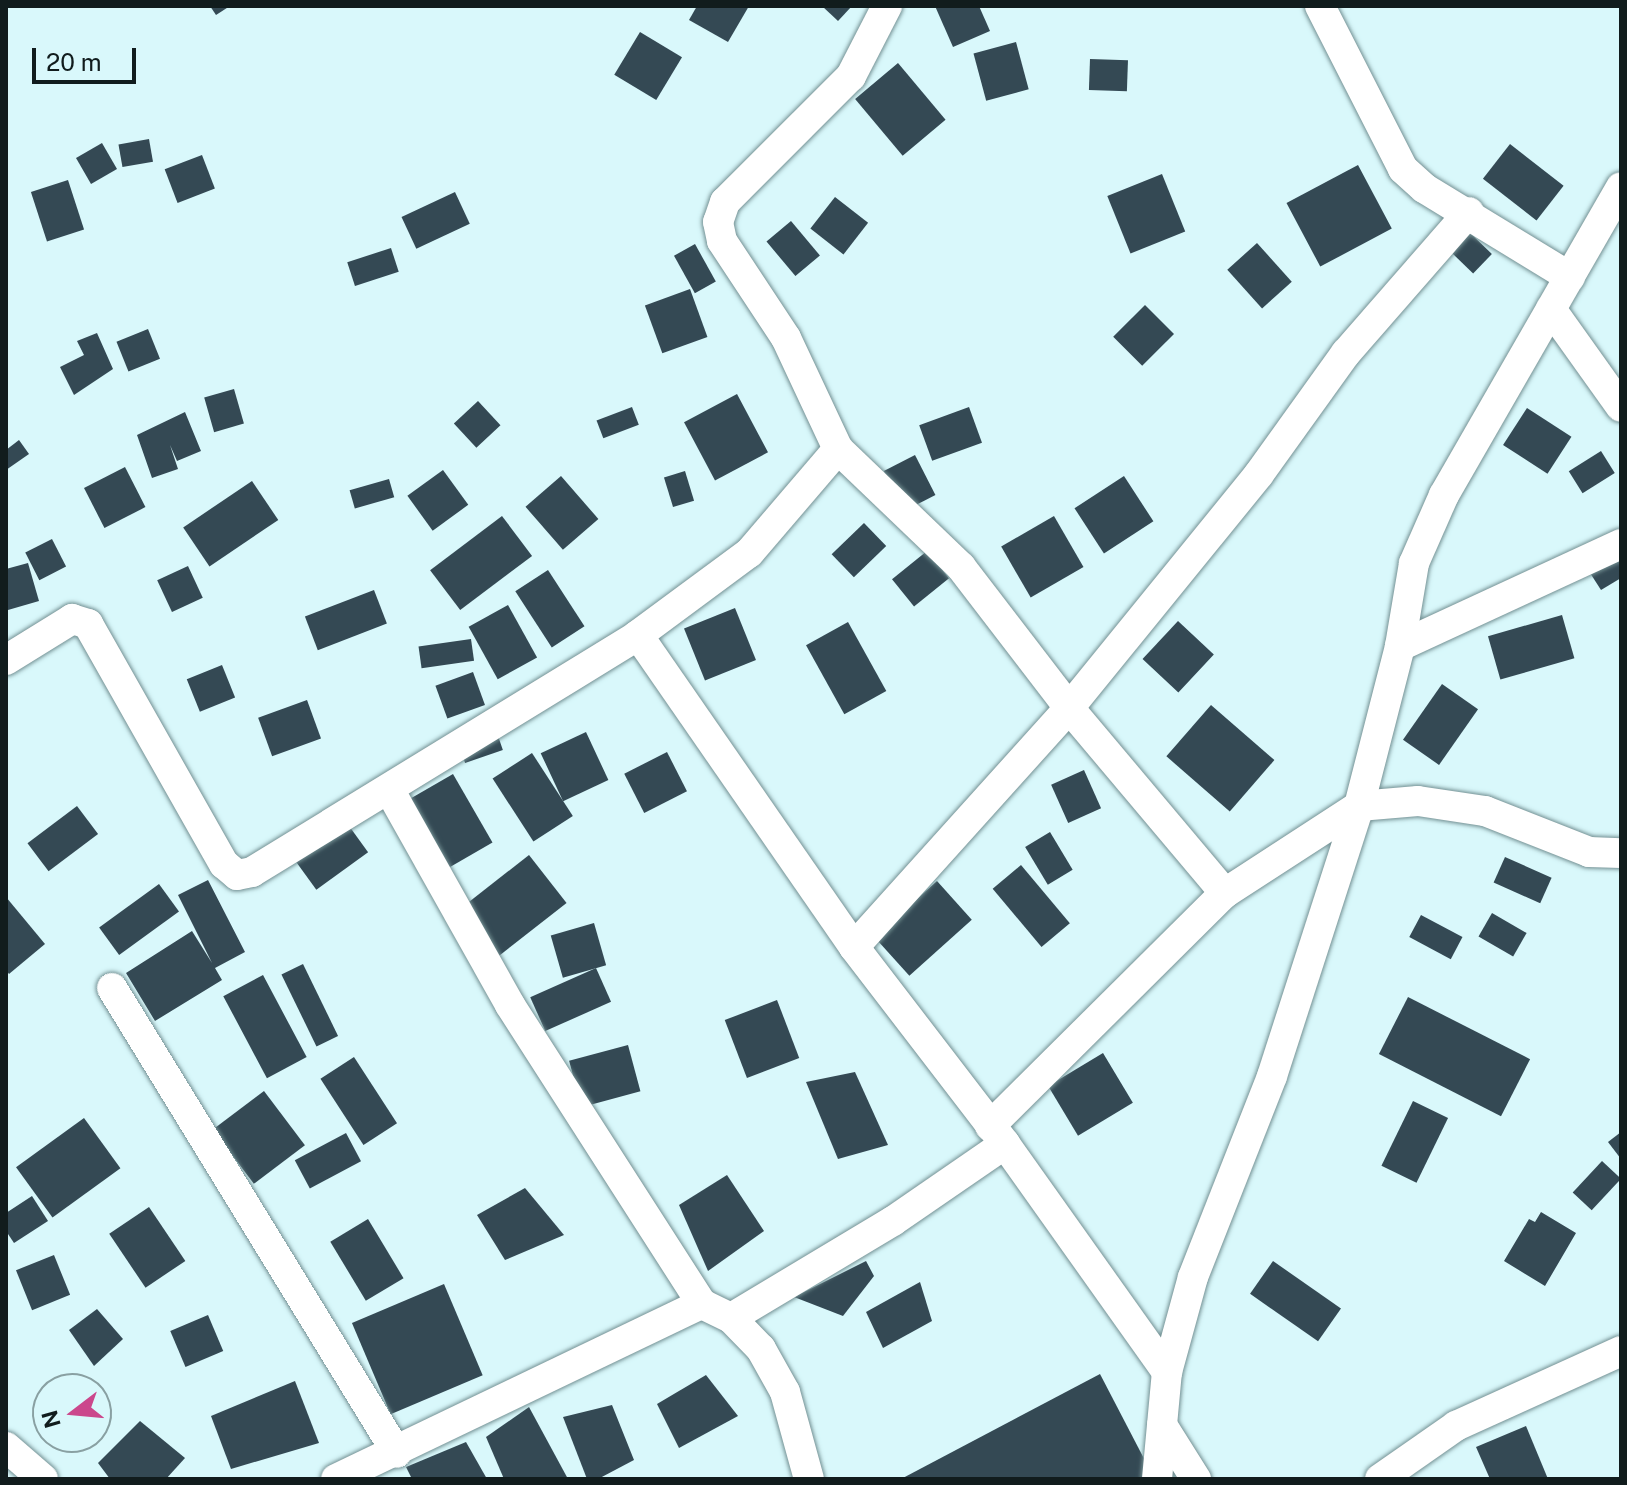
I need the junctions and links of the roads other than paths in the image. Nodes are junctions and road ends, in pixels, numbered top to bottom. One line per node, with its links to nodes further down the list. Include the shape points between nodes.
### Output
1 (887, 6): 8 (street, via 851,76 725,202 718,222 722,241 786,338)
2 (1320, 6): 4 (street, via 1403,169 1424,188)
3 (1621, 187): 5 (street)
4 (1469, 212): 5 (street); 13 (street, via 1346,353 1259,474)
5 (1570, 277): 6 (street)
6 (1551, 309): 7 (street); 11 (street, via 1444,495 1414,563)
7 (1621, 407)
8 (838, 449): 10 (street, via 749,553); 13 (street, via 961,567)
9 (1621, 544): 11 (street)
10 (638, 635): 14 (street); 18 (street)
11 (1400, 646): 15 (street)
12 (6, 660): 14 (street, via 72,619 88,624 224,864 237,875 252,872)
13 (1069, 708): 17 (street); 18 (street)
14 (390, 791): 21 (street, via 510,1005)
15 (1359, 806): 16 (street, via 1418,801 1485,811 1589,852); 17 (street); 24 (street, via 1272,1076 1193,1277)
16 (1621, 853)
17 (1225, 893): 20 (street)
18 (854, 947): 20 (street)
19 (112, 988): 27 (street)
20 (998, 1135): 22 (street, via 867,1238); 24 (street)
21 (702, 1304): 22 (street); 27 (street)
22 (731, 1318): 30 (street, via 761,1349 785,1392)
23 (1621, 1351): 33 (street, via 1456,1426)
24 (1167, 1372): 25 (street)
25 (1162, 1425): 31 (street); 32 (street)
26 (6, 1447): 28 (street)
27 (397, 1453): 29 (street)
28 (43, 1479)
29 (336, 1479)
30 (809, 1479)
31 (1157, 1479)
32 (1196, 1479)
33 (1380, 1479)

